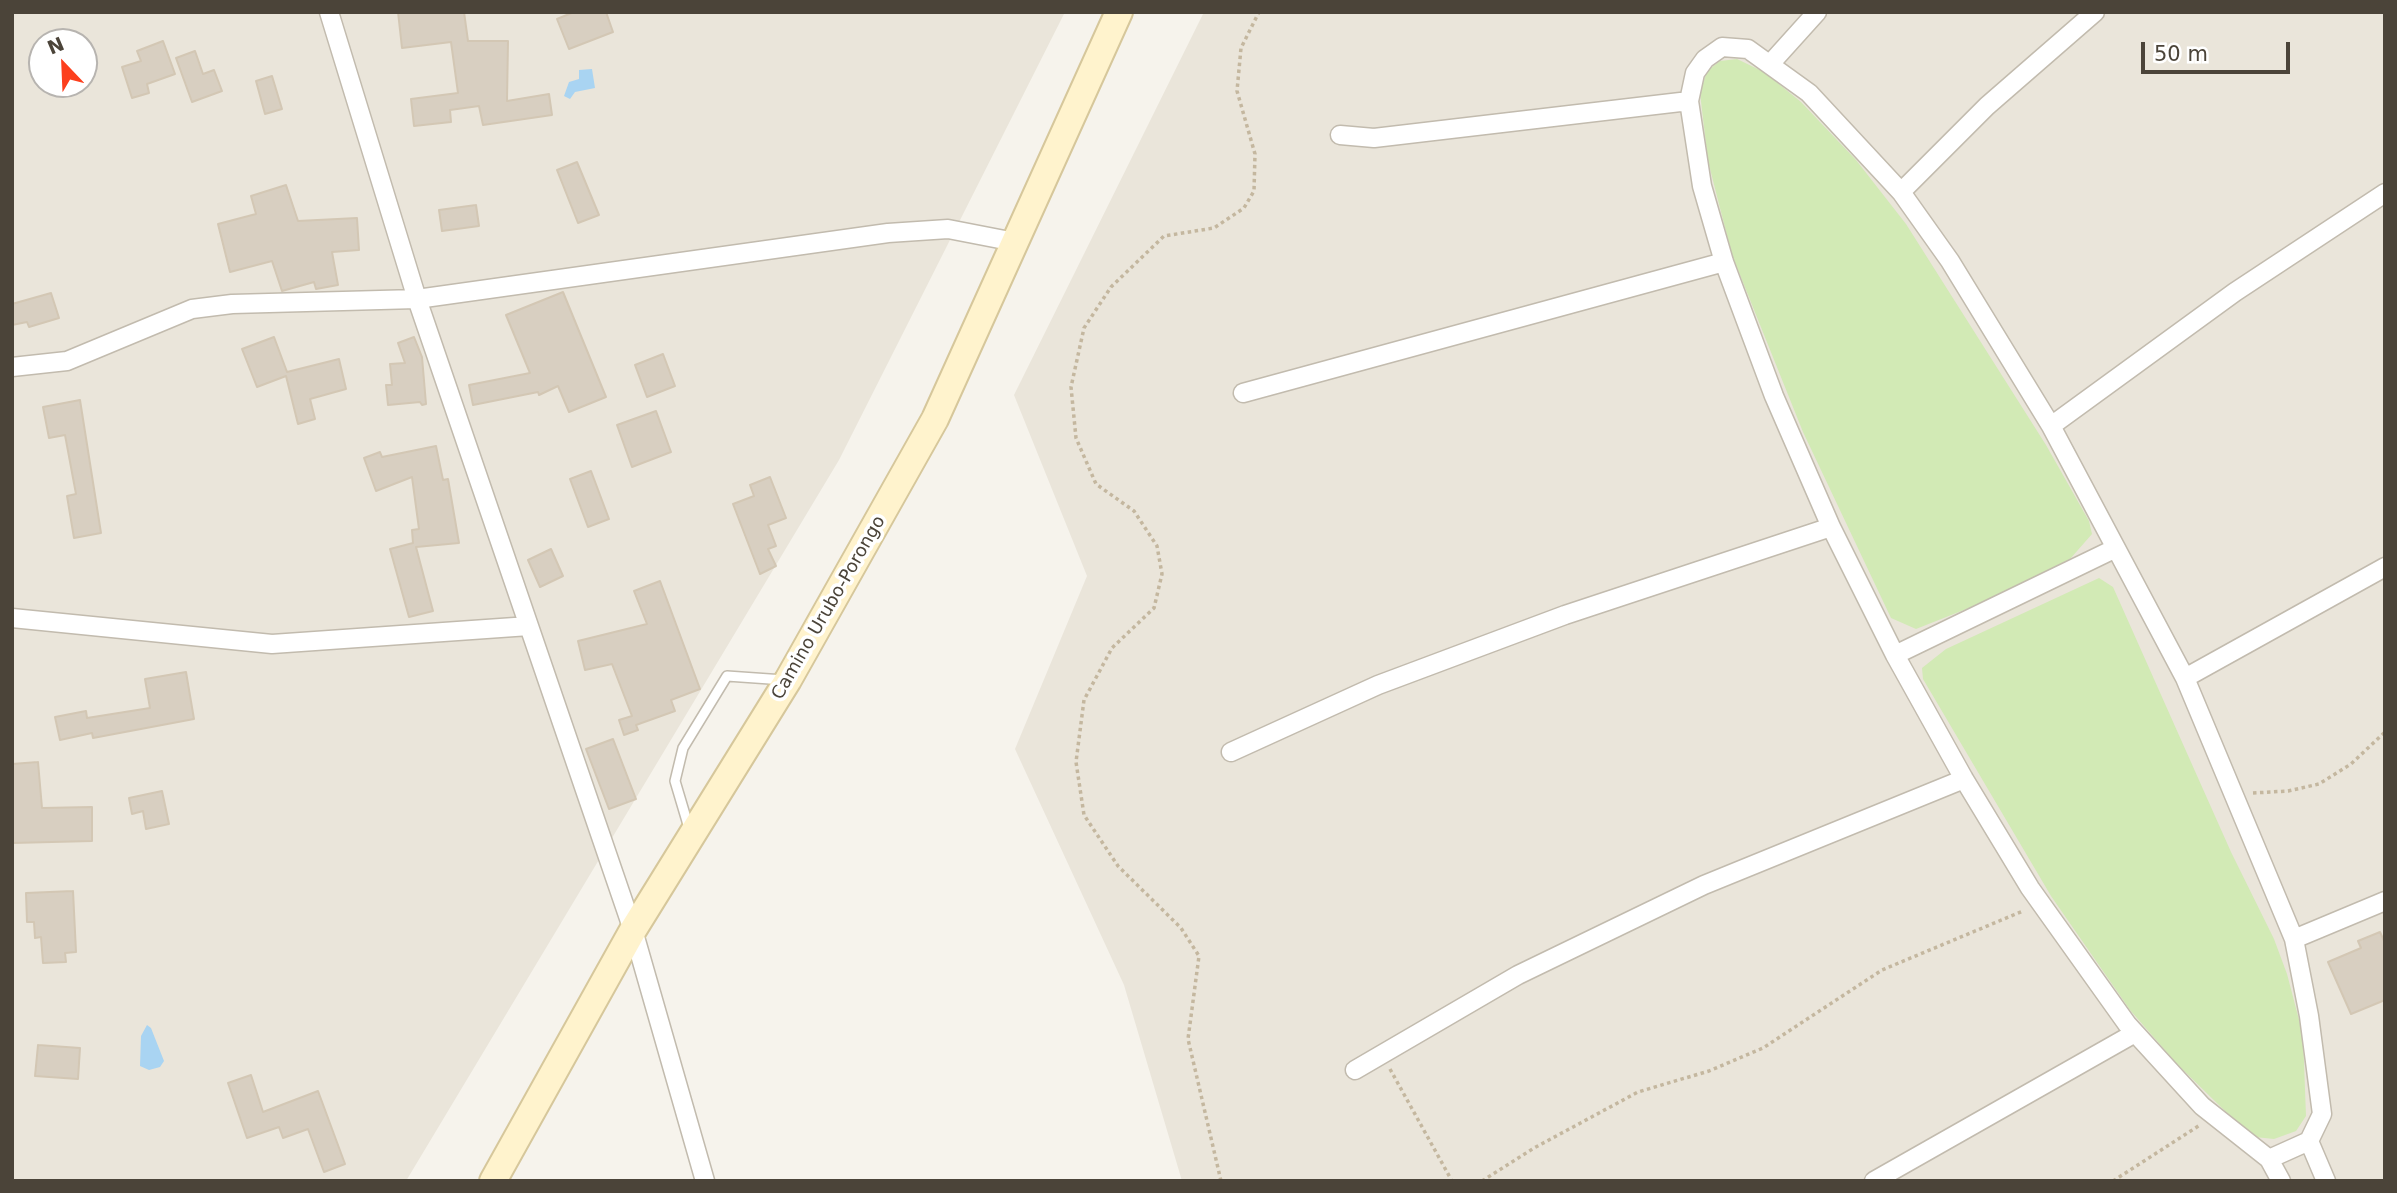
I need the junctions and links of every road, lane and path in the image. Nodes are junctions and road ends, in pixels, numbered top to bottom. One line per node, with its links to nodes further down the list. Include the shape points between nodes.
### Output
1 (329, 12): 13 (street)
2 (1119, 12): 11 (main road, Camino Urubo-Porongo)
3 (1259, 12): 42 (path, via 1241,48 1237,91 1255,154 1254,191 1244,208 1214,228 1164,236 1111,287 1084,328 1071,387 1076,438 1096,484 1134,511 1157,546 1162,574 1154,608 1112,648 1084,700 1076,762 1084,815 1118,866 1181,928 1199,956 1188,1039)
4 (1817, 12): 6 (street)
5 (2095, 12): 9 (street, via 1987,106)
6 (1771, 63): 7 (street, via 1748,49 1722,47 1704,59); 9 (street, via 1809,93)
7 (1689, 101): 8 (street, via 1374,138); 12 (street, via 1702,186)
8 (1340, 135)
9 (1901, 192): 16 (street, via 1950,261)
10 (2385, 193): 16 (street, via 2235,292)
11 (1015, 242): 13 (street, via 948,229 888,233); 24 (main road, Camino Urubo-Porongo, via 935,419)
12 (1724, 262): 15 (street); 17 (street, via 1773,396)
13 (417, 299): 14 (street, via 192,309 67,361); 21 (street)
14 (12, 367)
15 (1243, 393)
16 (2051, 426): 18 (street)
17 (1831, 527): 22 (street); 26 (street, via 1565,615 1378,685)
18 (2114, 549): 22 (street); 23 (street)
19 (2385, 567): 23 (street)
20 (12, 618): 21 (street, via 272,644)
21 (529, 626): 32 (street)
22 (1895, 655): 27 (street)
23 (2185, 678): 28 (street)
24 (788, 680): 29 (main road, Camino Urubo-Porongo); 29 (lane, via 727,677 683,748 676,781)
25 (2385, 732): 28 (path, via 2351,764 2319,784)
26 (1231, 752)
27 (1964, 779): 31 (street); 35 (street, via 1704,885 1518,975)
28 (2234, 794): 33 (street)
29 (691, 837): 32 (main road, Camino Urubo-Porongo)
30 (2385, 901): 33 (street)
31 (2041, 903): 34 (street); 44 (path, via 1882,970 1763,1048 1709,1071 1638,1092)
32 (633, 930): 40 (main road, Camino Urubo-Porongo); 41 (street)
33 (2294, 939): 38 (street, via 2322,1114)
34 (2135, 1033): 37 (street); 45 (street)
35 (1381, 1054): 36 (street); 43 (path)
36 (1355, 1070)
37 (2214, 1116): 39 (street); 46 (path)
38 (2309, 1141): 39 (street); 48 (street)
39 (2269, 1159): 47 (street)
40 (493, 1181)
41 (705, 1181)
42 (1221, 1181)
43 (1452, 1181)
44 (1482, 1181)
45 (1874, 1181)
46 (2113, 1181)
47 (2280, 1181)
48 (2326, 1181)

